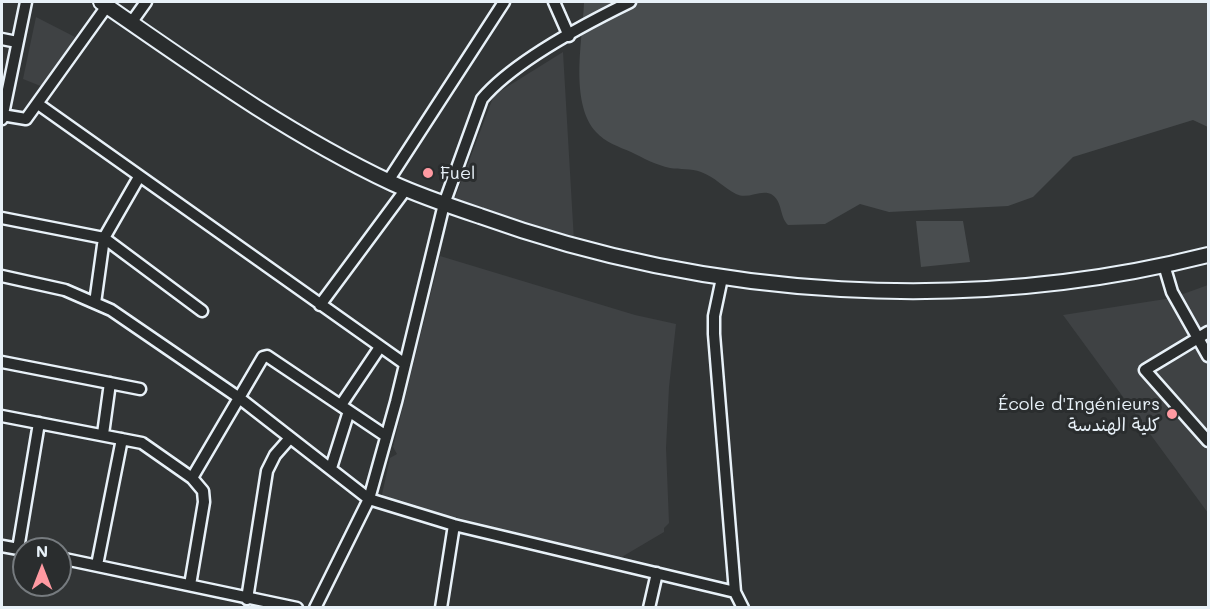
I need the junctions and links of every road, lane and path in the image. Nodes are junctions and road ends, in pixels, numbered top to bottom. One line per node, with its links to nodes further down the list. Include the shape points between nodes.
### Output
1 (26, 2): 10 (street)
2 (146, 2): 7 (street)
3 (504, 2): 14 (street)
4 (554, 2): 8 (street)
5 (630, 2): 8 (street)
6 (104, 4): 7 (main road); 11 (street)
7 (131, 23): 14 (main road, via 284,125)
8 (569, 36): 16 (street, via 525,62 482,99)
9 (2, 39): 10 (street)
10 (17, 42): 12 (street)
11 (38, 104): 12 (street, via 26,119); 13 (street)
12 (2, 117)
13 (139, 177): 18 (street); 24 (street)
14 (388, 181): 15 (main road)
15 (406, 189): 16 (main road); 24 (street)
16 (444, 204): 22 (main road, via 601,254); 31 (street)
17 (2, 218): 18 (street)
18 (104, 238): 23 (street); 25 (street)
19 (1209, 255): 20 (main road)
20 (1164, 265): 22 (main road, via 1037,285 947,290 844,288); 27 (street, via 1172,292)
21 (2, 276): 23 (street, via 65,290)
22 (722, 278): 52 (street, via 714,325)
23 (95, 303): 34 (street, via 147,333)
24 (320, 305): 28 (street)
25 (202, 312)
26 (1209, 332): 27 (street)
27 (1198, 338): 29 (street); 42 (street, via 1145,370)
28 (380, 347): 31 (street); 35 (street)
29 (1209, 356)
30 (2, 362): 32 (street)
31 (405, 364): 39 (street)
32 (110, 383): 33 (street); 38 (street)
33 (140, 389)
34 (238, 396): 35 (street, via 267,356); 41 (street); 44 (street)
35 (345, 408): 39 (street); 43 (street)
36 (2, 416): 37 (street)
37 (39, 423): 38 (street); 47 (street)
38 (103, 434): 40 (street)
39 (386, 436): 45 (street)
40 (122, 438): 44 (street, via 151,447); 49 (street)
41 (290, 438): 43 (street); 53 (street, via 275,454 267,471)
42 (1208, 440)
43 (331, 468): 45 (street)
44 (192, 478): 51 (street, via 203,491 204,502)
45 (369, 499): 46 (street); 55 (street)
46 (454, 525): 50 (street); 56 (street)
47 (23, 537)
48 (72, 560): 49 (street)
49 (97, 565): 51 (street)
50 (657, 573): 52 (street); 57 (street)
51 (190, 585): 53 (street)
52 (735, 592): 58 (street)
53 (247, 599): 54 (street)
54 (297, 608)
55 (315, 608)
56 (441, 608)
57 (649, 608)
58 (743, 608)

